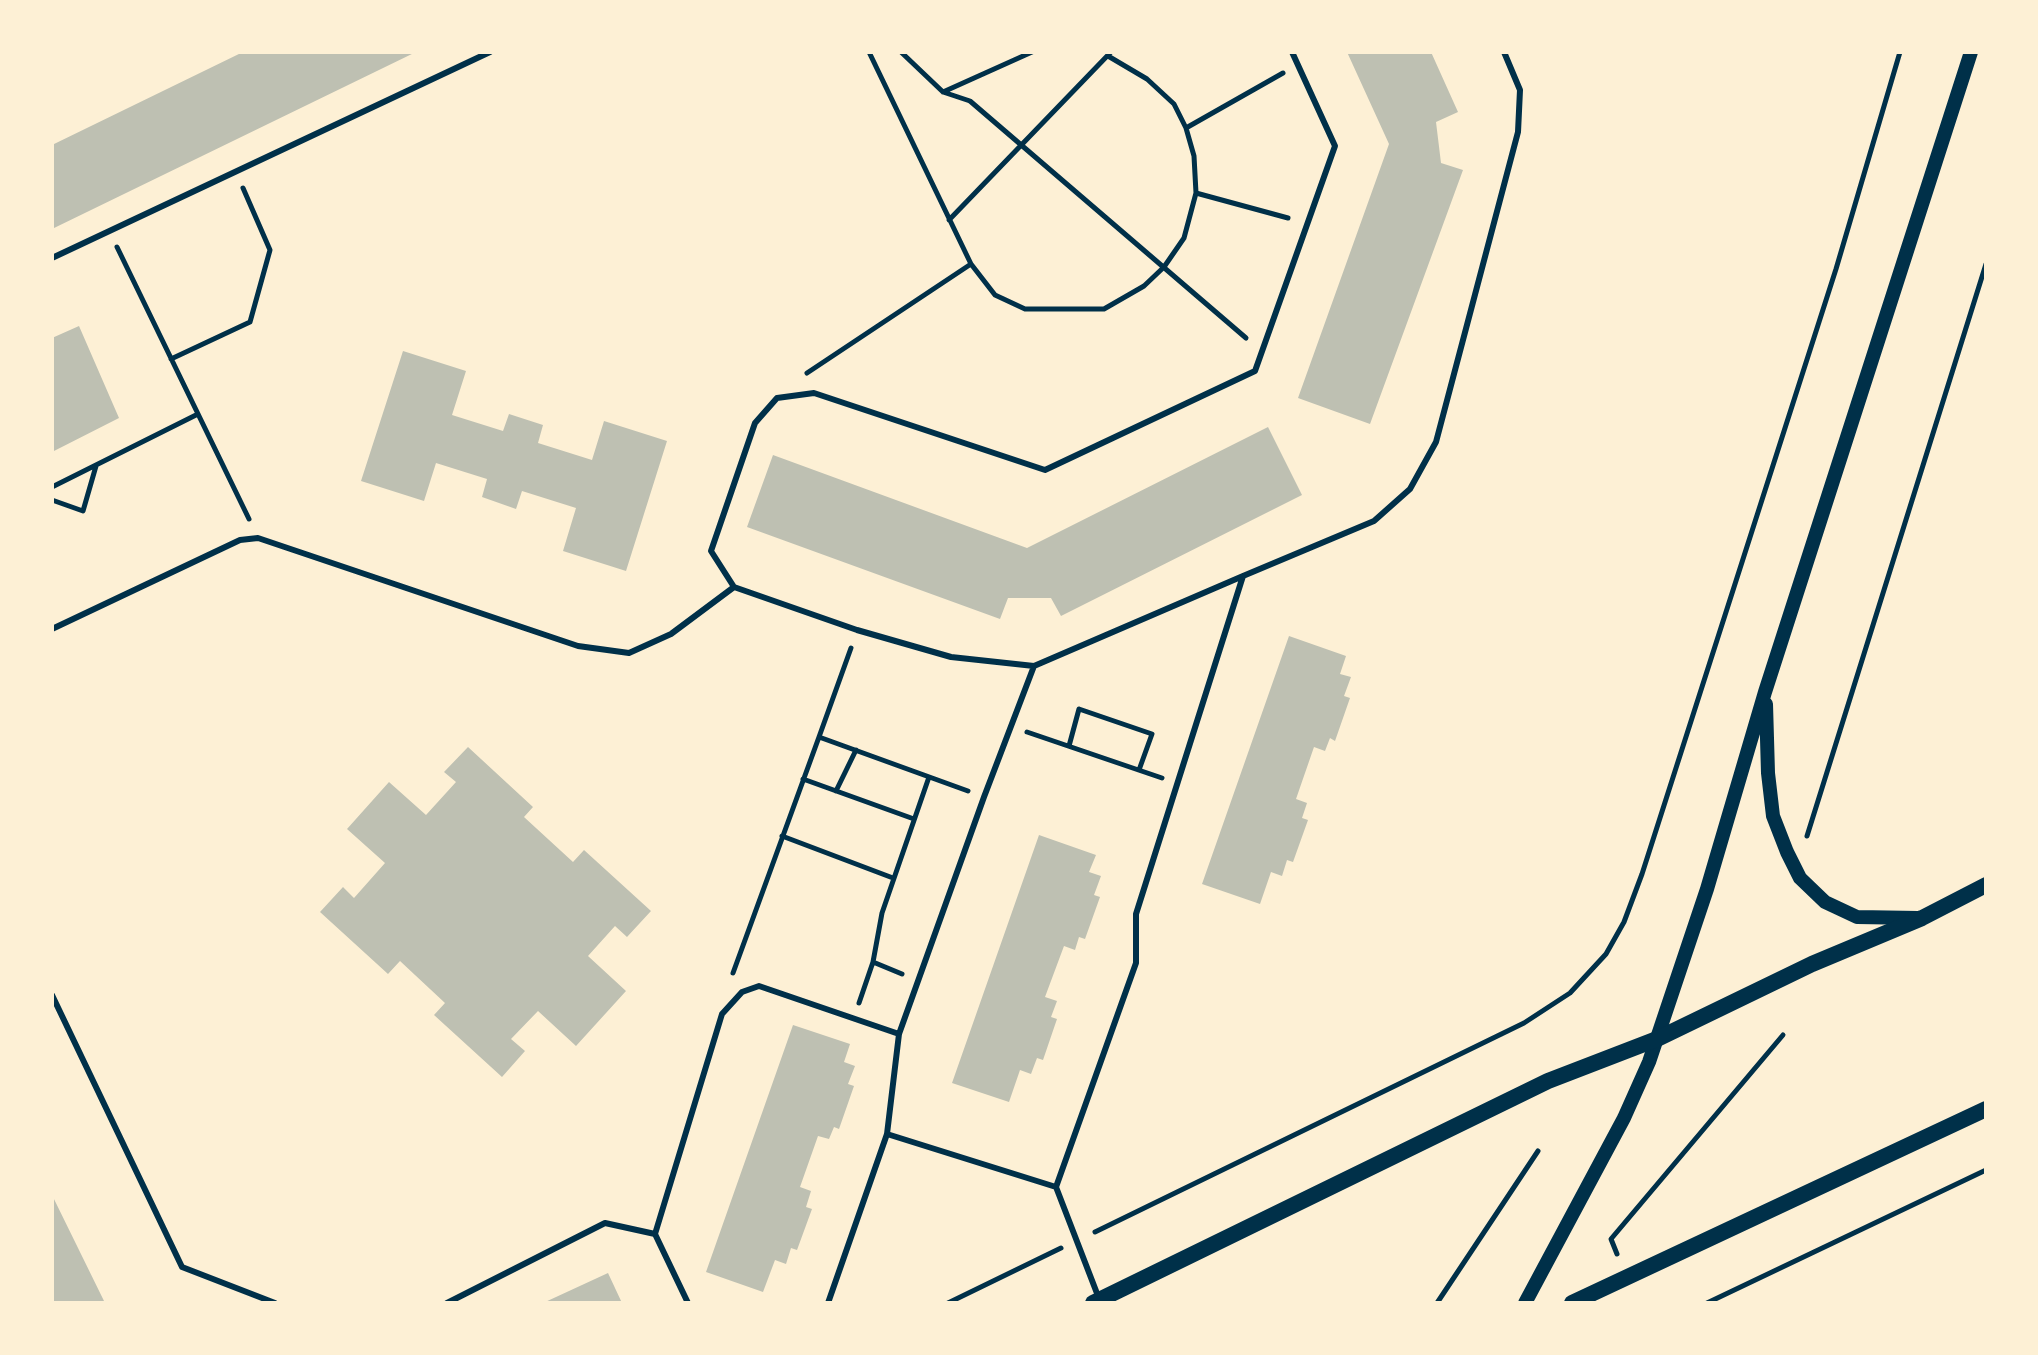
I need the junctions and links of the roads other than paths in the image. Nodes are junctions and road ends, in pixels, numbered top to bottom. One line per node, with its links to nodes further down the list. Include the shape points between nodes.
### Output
1 (490, 52): 5 (lane)
2 (1292, 52): 7 (lane, via 1335,146 1255,371 1045,470 814,393 777,398 755,423 711,551)
3 (1504, 52): 6 (lane, via 1520,90 1518,132 1436,442 1410,489 1374,521)
4 (1971, 52): 10 (street)
5 (52, 258)
6 (1243, 576): 9 (lane); 18 (lane, via 1136,914 1136,963)
7 (734, 587): 8 (lane, via 671,634 629,653 578,646 258,538 240,540); 9 (lane, via 951,657)
8 (52, 629)
9 (1034, 666): 14 (lane)
10 (1765, 692): 12 (street, via 1773,816 1800,878 1825,902 1857,917); 15 (street)
11 (1986, 885): 12 (main road)
12 (1922, 918): 15 (main road)
13 (52, 995): 21 (lane, via 182,1267)
14 (899, 1034): 17 (lane); 19 (lane, via 759,986 742,992 722,1014)
15 (1657, 1039): 20 (main road, via 1548,1081); 25 (street, via 1624,1118)
16 (1986, 1109): 26 (main road)
17 (887, 1134): 18 (lane); 24 (lane)
18 (1056, 1187): 20 (lane)
19 (655, 1234): 22 (lane, via 605,1223); 23 (lane)
20 (1096, 1301)
21 (275, 1303)
22 (447, 1303)
23 (688, 1303)
24 (828, 1303)
25 (1525, 1303)
26 (1572, 1303)

